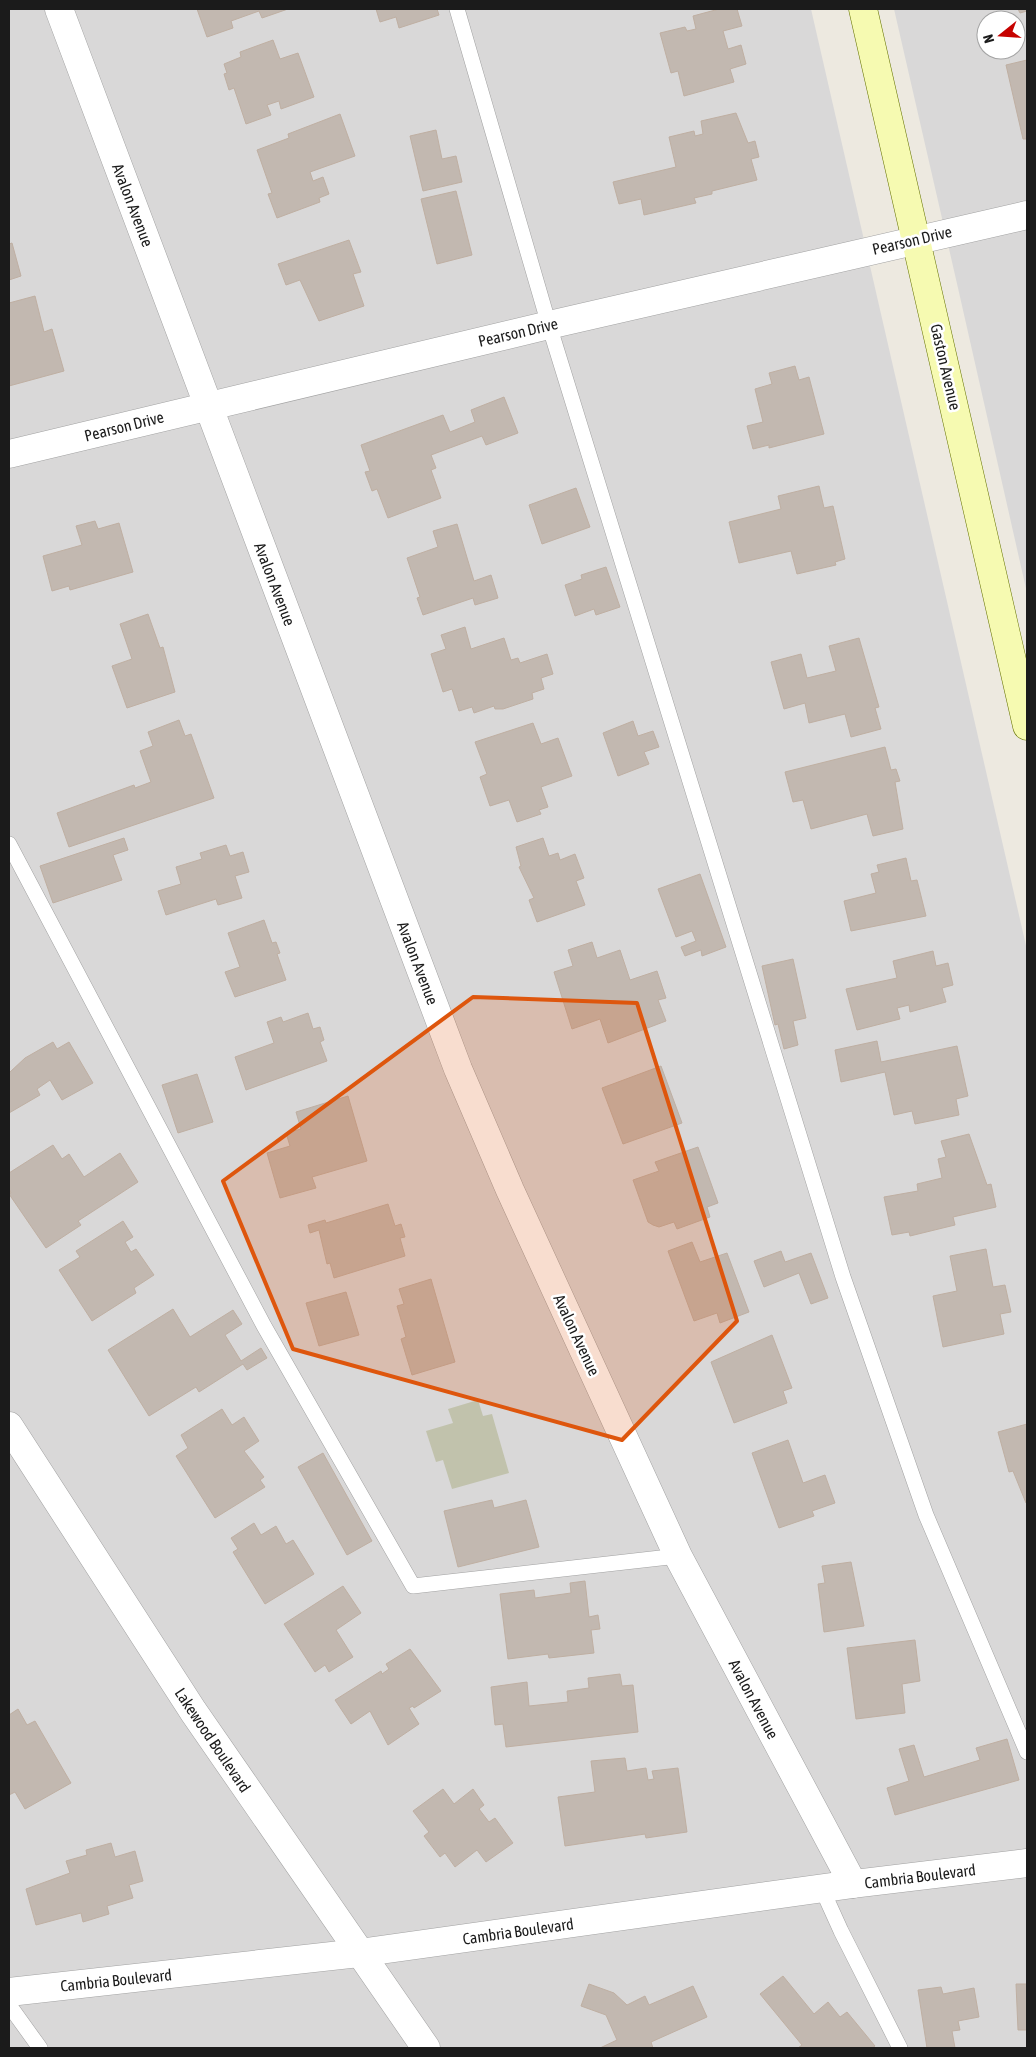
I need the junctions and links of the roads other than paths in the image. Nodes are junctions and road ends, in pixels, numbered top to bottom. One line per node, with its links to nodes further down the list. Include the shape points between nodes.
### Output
1 (59, 9): 7 (street, Avalon Avenue)
2 (457, 9): 6 (lane)
3 (863, 9): 5 (street, Gaston Avenue)
4 (1027, 215): 5 (street, Pearson Drive)
5 (917, 239): 6 (street, Pearson Drive); 9 (street, Gaston Avenue)
6 (549, 325): 7 (street, Pearson Drive); 13 (lane, via 843,1277 926,1515)
7 (208, 405): 8 (street, Pearson Drive); 12 (street, Avalon Avenue, via 458,1069)
8 (9, 454)
9 (1027, 726)
10 (9, 844): 12 (lane, via 264,1326 413,1586)
11 (9, 1426): 17 (street, Lakewood Boulevard, via 192,1711)
12 (678, 1556): 15 (street, Avalon Avenue)
13 (1027, 1752)
14 (1027, 1863): 15 (street, Cambria Boulevard)
15 (853, 1884): 16 (street, Cambria Boulevard)
16 (822, 1889): 17 (street, Cambria Boulevard); 22 (lane)
17 (359, 1953): 18 (street, Cambria Boulevard); 21 (street, Lakewood Boulevard)
18 (9, 1992)
19 (9, 2005): 20 (lane)
20 (40, 2048)
21 (426, 2048)
22 (900, 2048)

